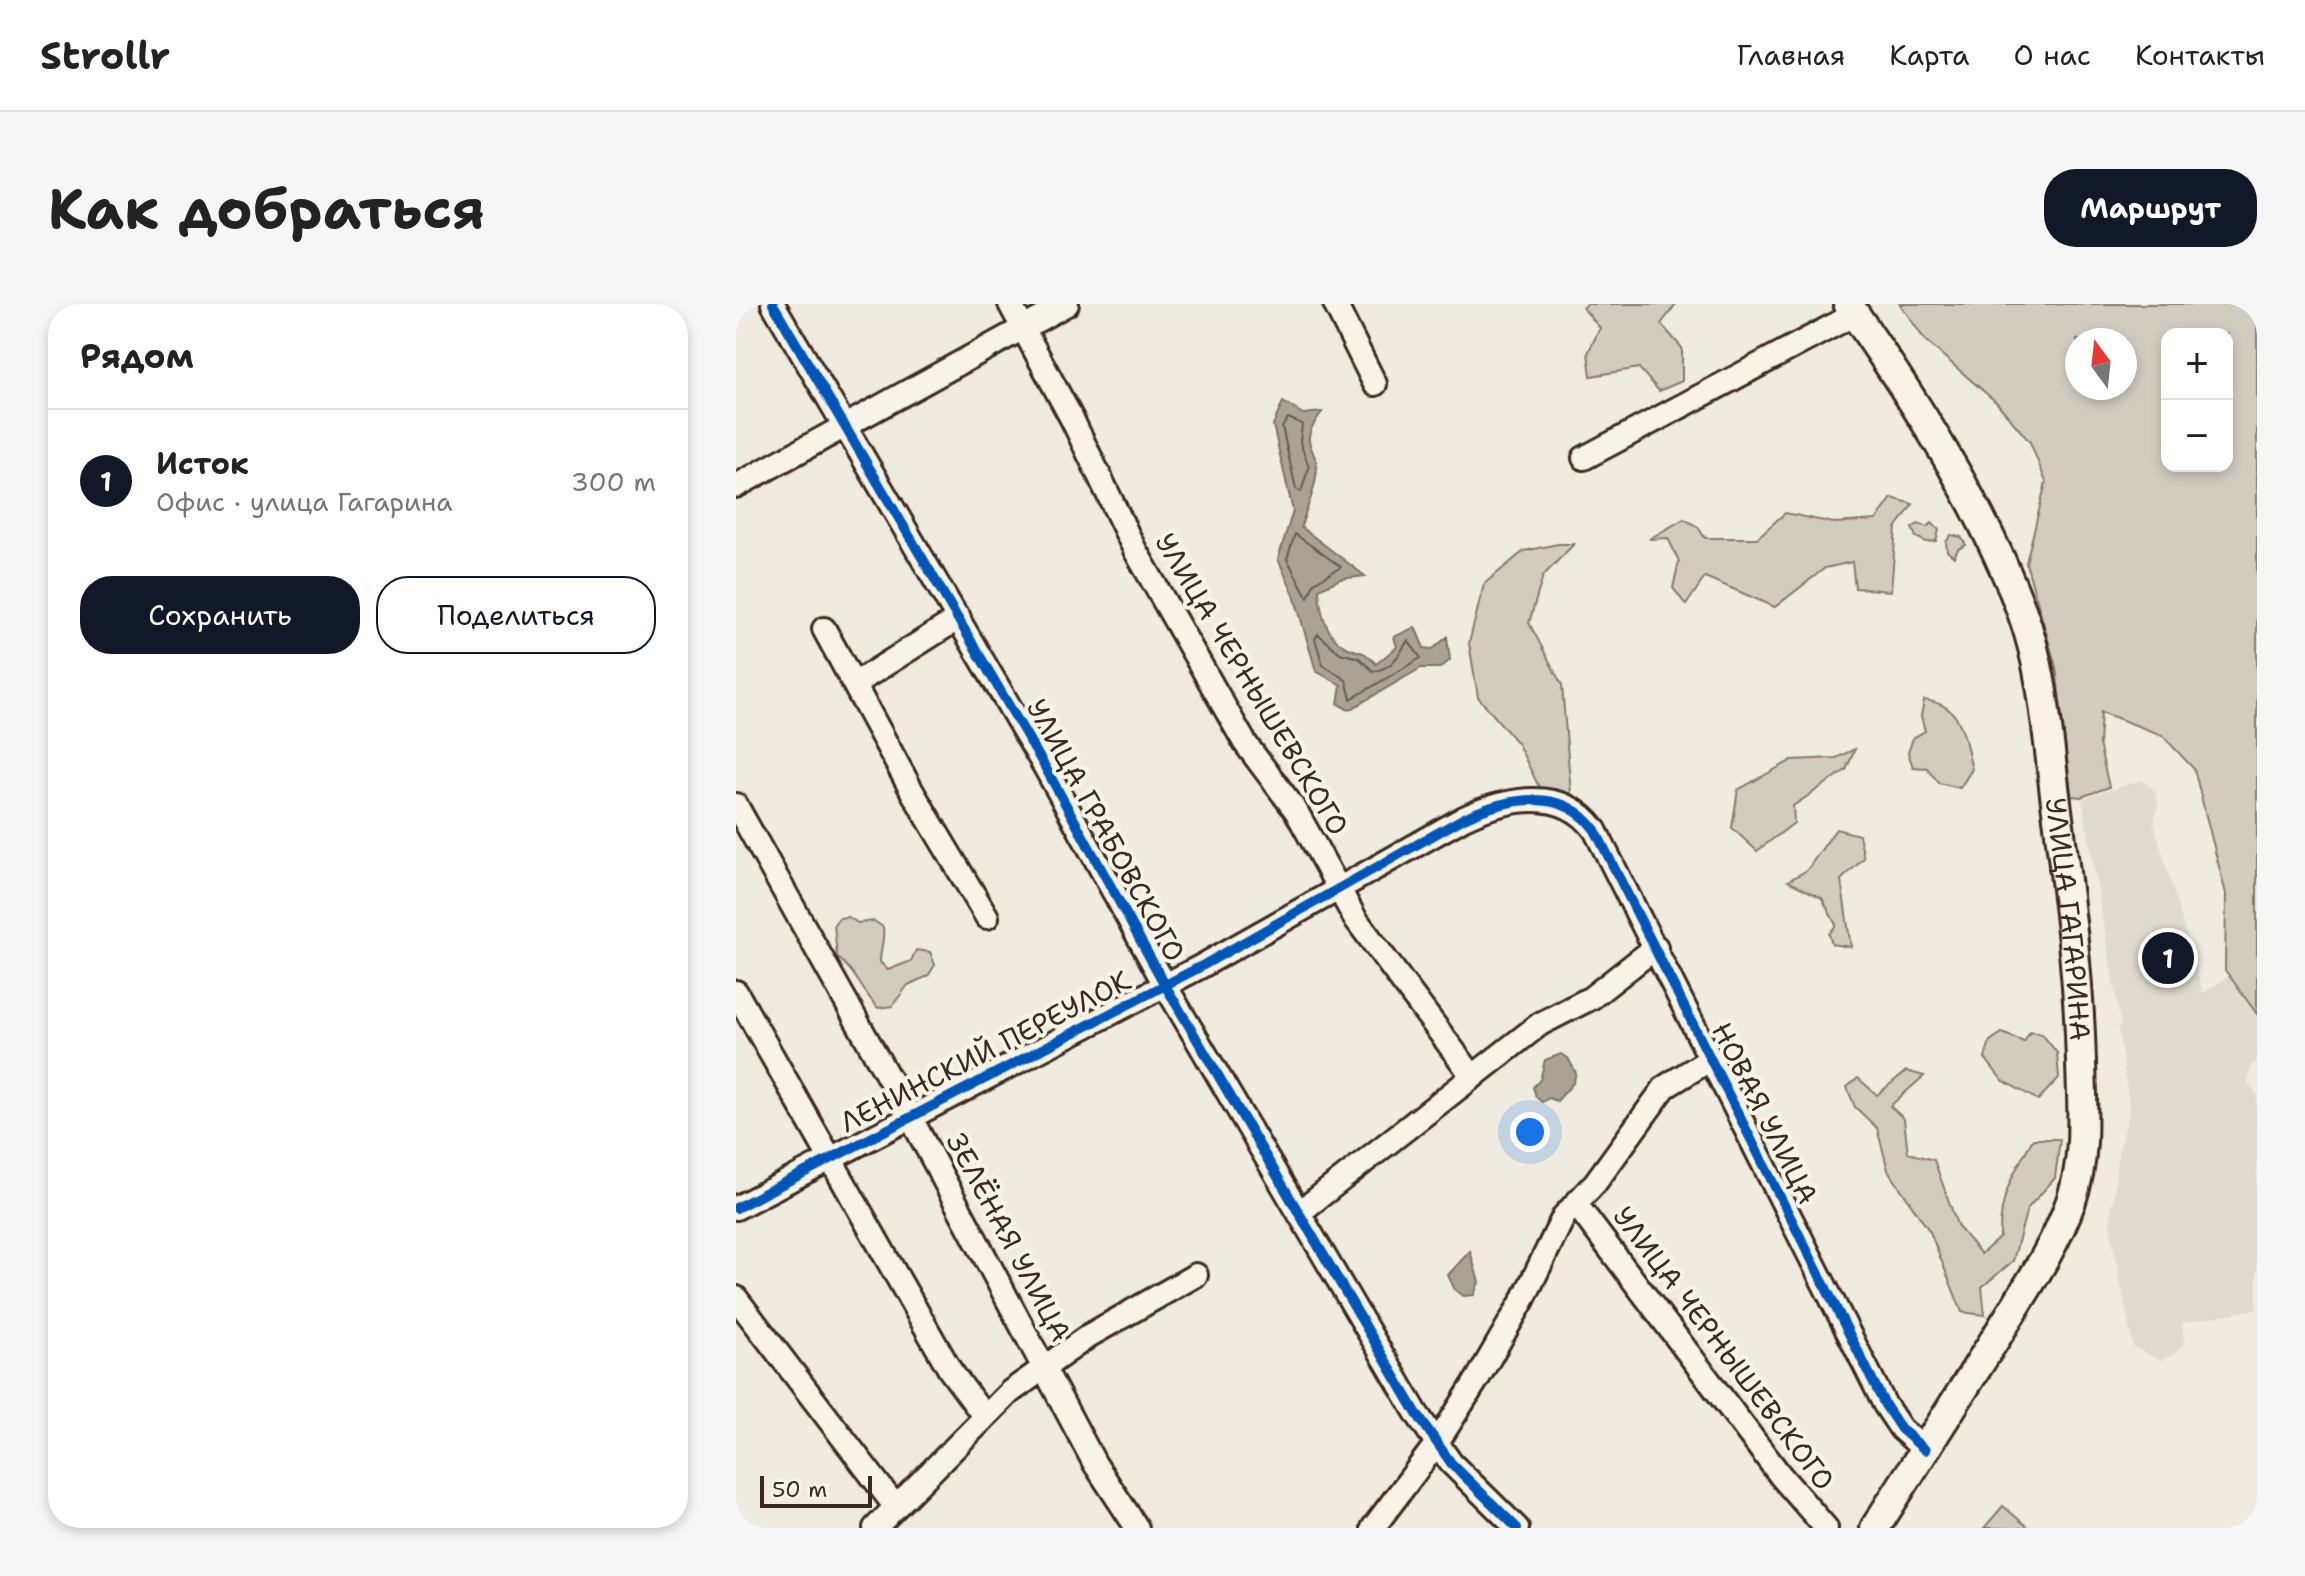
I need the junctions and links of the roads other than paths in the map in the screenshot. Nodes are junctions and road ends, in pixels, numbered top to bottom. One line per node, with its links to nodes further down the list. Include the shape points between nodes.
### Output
1 (773, 304): 8 (street, УЛИЦА ГРАБОВСКОГО)
2 (1010, 304): 6 (street, УЛИЦА ЧЕРНЫШЕВСКОГО)
3 (1067, 304): 6 (street)
4 (1335, 304): 7 (street)
5 (1852, 309): 9 (street); 33 (main road, УЛИЦА ГАГАРИНА, via 1952,468 2024,617 2041,688 2079,999 2083,1152 2071,1202 2028,1287)
6 (1023, 329): 8 (street); 16 (street, УЛИЦА ЧЕРНЫШЕВСКОГО, via 1156,589 1253,756 1296,811)
7 (1375, 384)
8 (843, 425): 10 (street); 11 (street, УЛИЦА ГРАБОВСКОГО)
9 (1584, 458)
10 (736, 486)
11 (959, 618): 13 (street); 19 (street, УЛИЦА ГРАБОВСКОГО)
12 (824, 629): 13 (street)
13 (856, 683): 17 (street)
14 (1558, 803): 16 (street, ЛЕНИНСКИЙ ПЕРЕУЛОК, via 1524,800 1486,808); 18 (street, НОВАЯ УЛИЦА, via 1586,818 1595,830)
15 (736, 805): 23 (street, ЗЕЛЁНАЯ УЛИЦА)
16 (1337, 890): 19 (street, ЛЕНИНСКИЙ ПЕРЕУЛОК); 22 (street, УЛИЦА ЧЕРНЫШЕВСКОГО)
17 (987, 917)
18 (1656, 947): 21 (street, НОВАЯ УЛИЦА); 22 (street, via 1591,998 1540,1024)
19 (1165, 985): 23 (street, ЛЕНИНСКИЙ ПЕРЕУЛОК); 27 (street, УЛИЦА ГРАБОВСКОГО)
20 (736, 992): 24 (street)
21 (1709, 1060): 25 (street, via 1665,1087); 33 (street, НОВАЯ УЛИЦА, via 1885,1405)
22 (1473, 1077): 27 (street)
23 (911, 1118): 24 (street, ЛЕНИНСКИЙ ПЕРЕУЛОК); 30 (street, ЗЕЛЁНАЯ УЛИЦА)
24 (827, 1159): 26 (street, ЛЕНИНСКИЙ ПЕРЕУЛОК); 31 (street, via 950,1370)
25 (1576, 1204): 32 (street, via 1557,1227 1513,1319); 39 (street, УЛИЦА ЧЕРНЫШЕВСКОГО, via 1780,1475)
26 (736, 1208)
27 (1300, 1212): 32 (street, УЛИЦА ГРАБОВСКОГО)
28 (1196, 1275): 30 (street, via 1126,1312)
29 (736, 1298): 34 (street)
30 (1044, 1366): 31 (street); 36 (street, ЗЕЛЁНАЯ УЛИЦА, via 1095,1464)
31 (984, 1416): 34 (street)
32 (1437, 1443): 37 (street); 38 (street, УЛИЦА ГРАБОВСКОГО)
33 (1925, 1450): 40 (main road, УЛИЦА ГАГАРИНА)
34 (895, 1506): 35 (street)
35 (875, 1528)
36 (1137, 1528)
37 (1373, 1528)
38 (1517, 1528)
39 (1826, 1528)
40 (1875, 1528)

